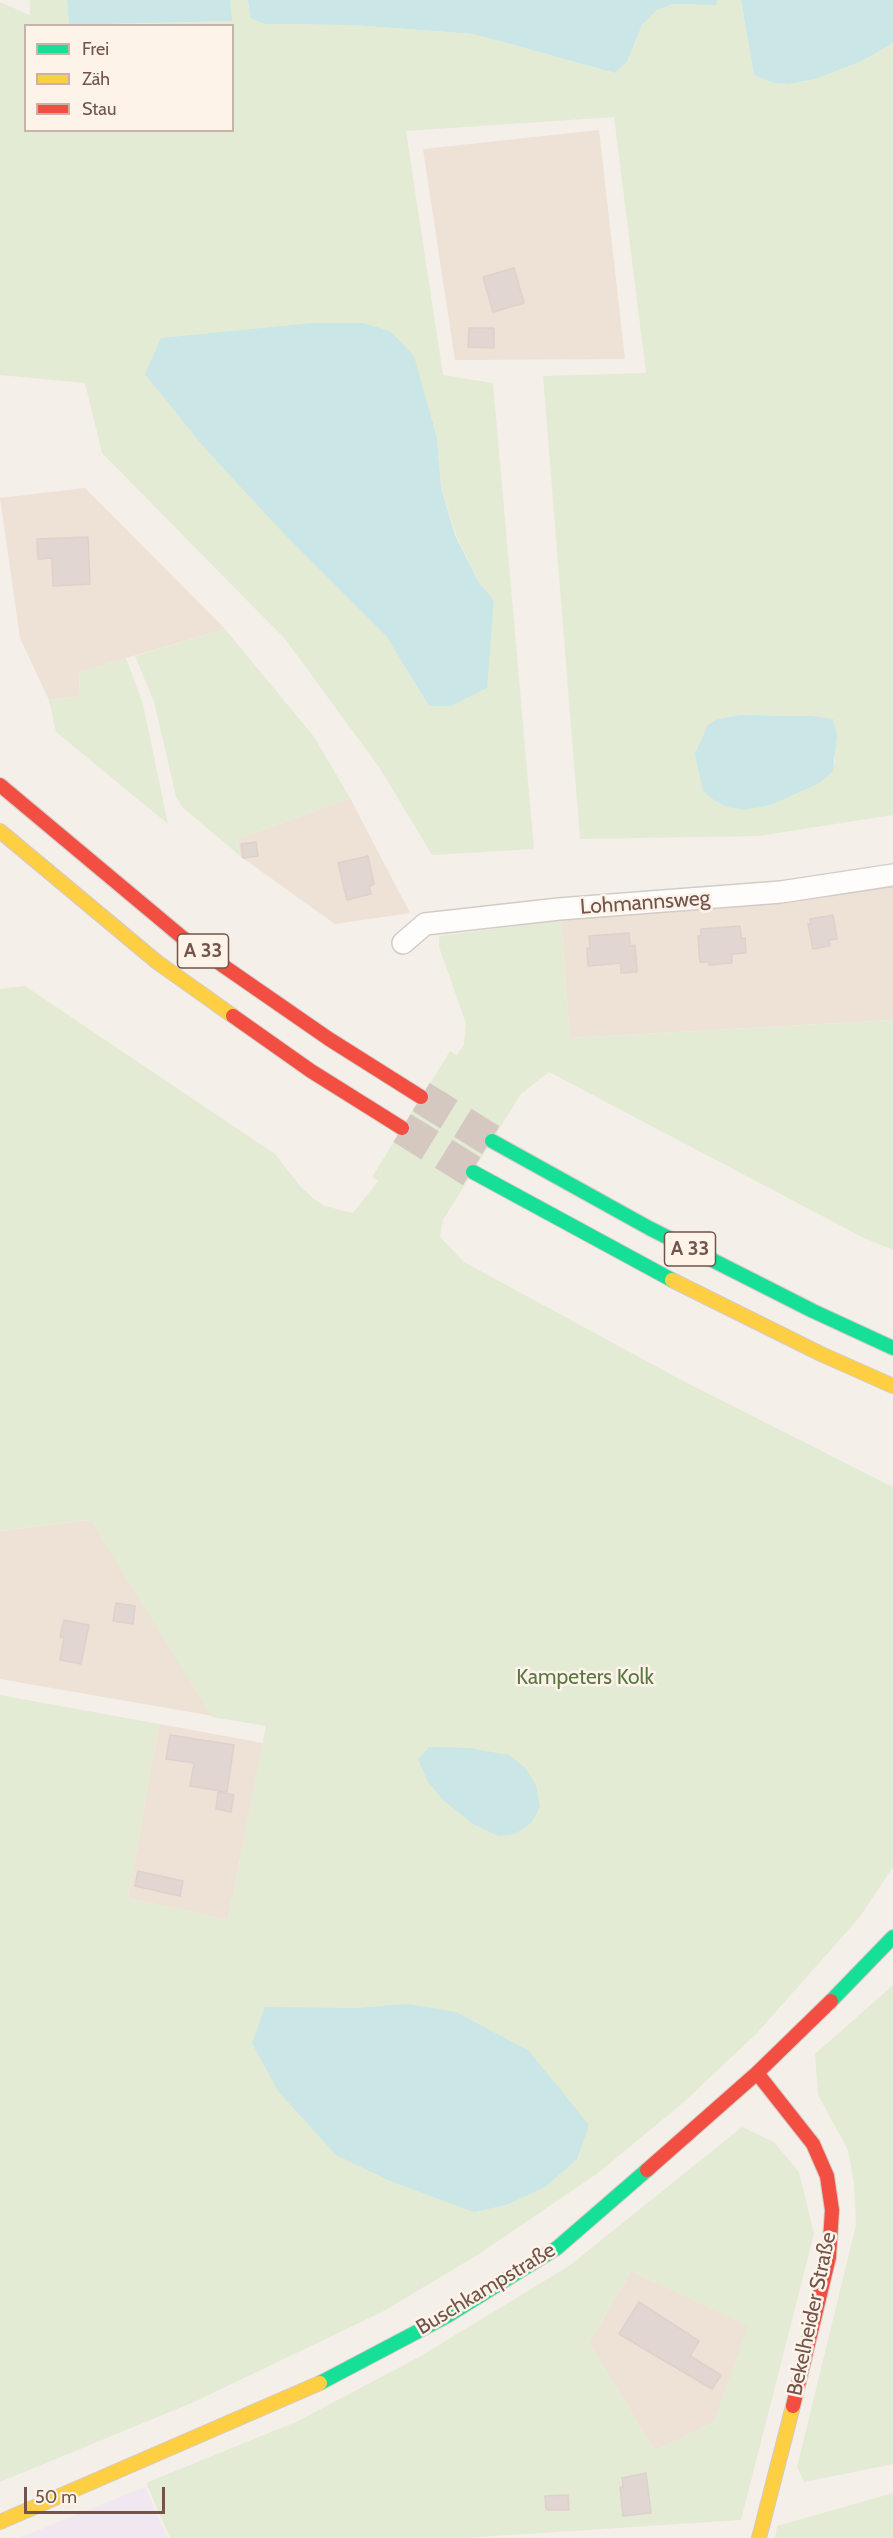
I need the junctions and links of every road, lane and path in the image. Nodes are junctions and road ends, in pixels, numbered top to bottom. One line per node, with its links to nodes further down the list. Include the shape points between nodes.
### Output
1 (0, 785): 5 (main road, A 33, via 183,938)
2 (0, 831): 6 (main road, A 33, via 157,962 311,1071)
3 (893, 875): 4 (street, Lohmannsweg, via 781,892 425,924)
4 (403, 943)
5 (421, 1097)
6 (402, 1128)
7 (492, 1141): 9 (main road, A 33, via 649,1228)
8 (473, 1172): 10 (main road, A 33, via 636,1262)
9 (893, 1348)
10 (893, 1386)
11 (893, 1937): 12 (main road, Buschkampstraße)
12 (757, 2073): 13 (main road, Buschkampstraße, via 557,2248 447,2316 322,2382); 14 (main road, Bekelheider Straße, via 813,2144 827,2176 832,2210 829,2257 820,2301)
13 (0, 2522)
14 (759, 2538)

